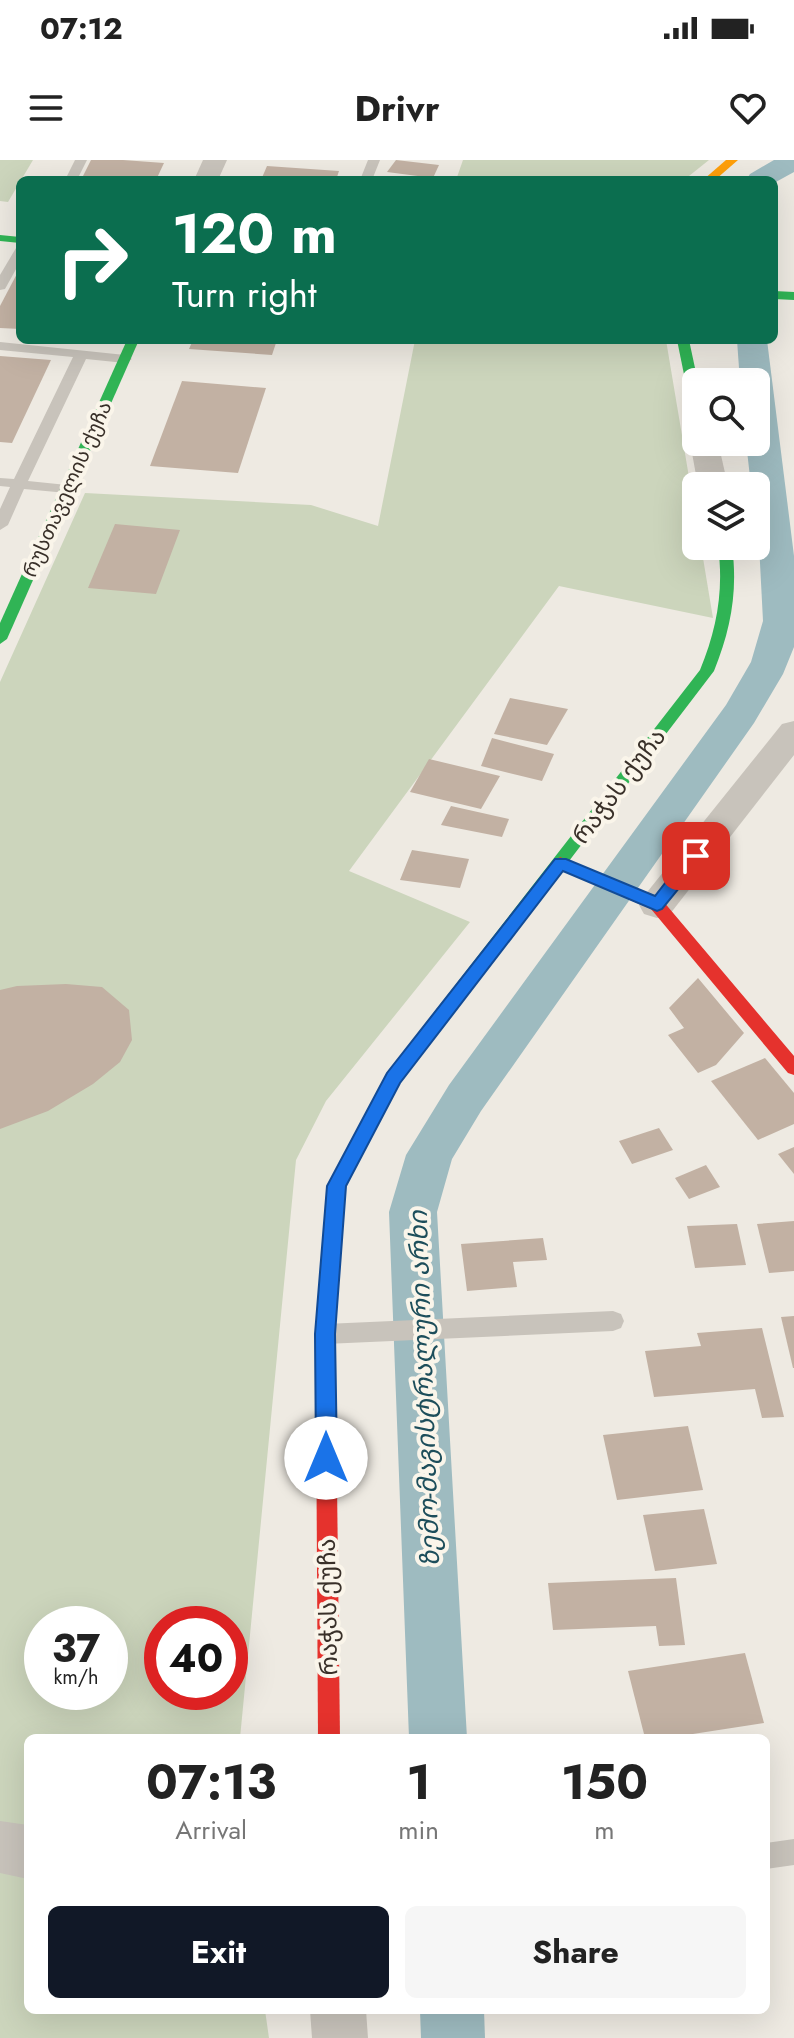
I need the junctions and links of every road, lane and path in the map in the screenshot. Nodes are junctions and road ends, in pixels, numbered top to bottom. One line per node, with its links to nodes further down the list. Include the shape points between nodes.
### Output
1 (733, 160): 2 (street)
2 (713, 176)
3 (16, 258): 4 (lane)
4 (0, 286)
5 (131, 344): 9 (street, რუსთაველის ქუჩა)
6 (684, 344): 10 (street)
7 (0, 346): 8 (lane)
8 (81, 354): 9 (lane); 12 (lane)
9 (125, 359): 13 (street, რუსთაველის ქუჩა)
10 (689, 368)
11 (0, 482): 12 (lane)
12 (20, 484): 13 (lane); 14 (lane)
13 (67, 489): 16 (street, რუსთაველის ქუჩა)
14 (0, 525)
15 (728, 560): 18 (street, რაჭას ქუჩა, via 728,621 707,671)
16 (0, 639)
17 (794, 732): 19 (street)
18 (560, 863): 19 (street); 22 (street, რაჭას ქუჩა, via 394,1078 337,1186)
19 (649, 900): 20 (street)
20 (794, 1068)
21 (613, 1321): 22 (lane)
22 (325, 1334): 23 (street, რაჭას ქუჩა)
23 (329, 1734)
24 (0, 1847): 25 (street)
25 (24, 1851)
26 (794, 1852): 27 (lane)
27 (770, 1855)
28 (338, 2014): 29 (street)
29 (340, 2038)

